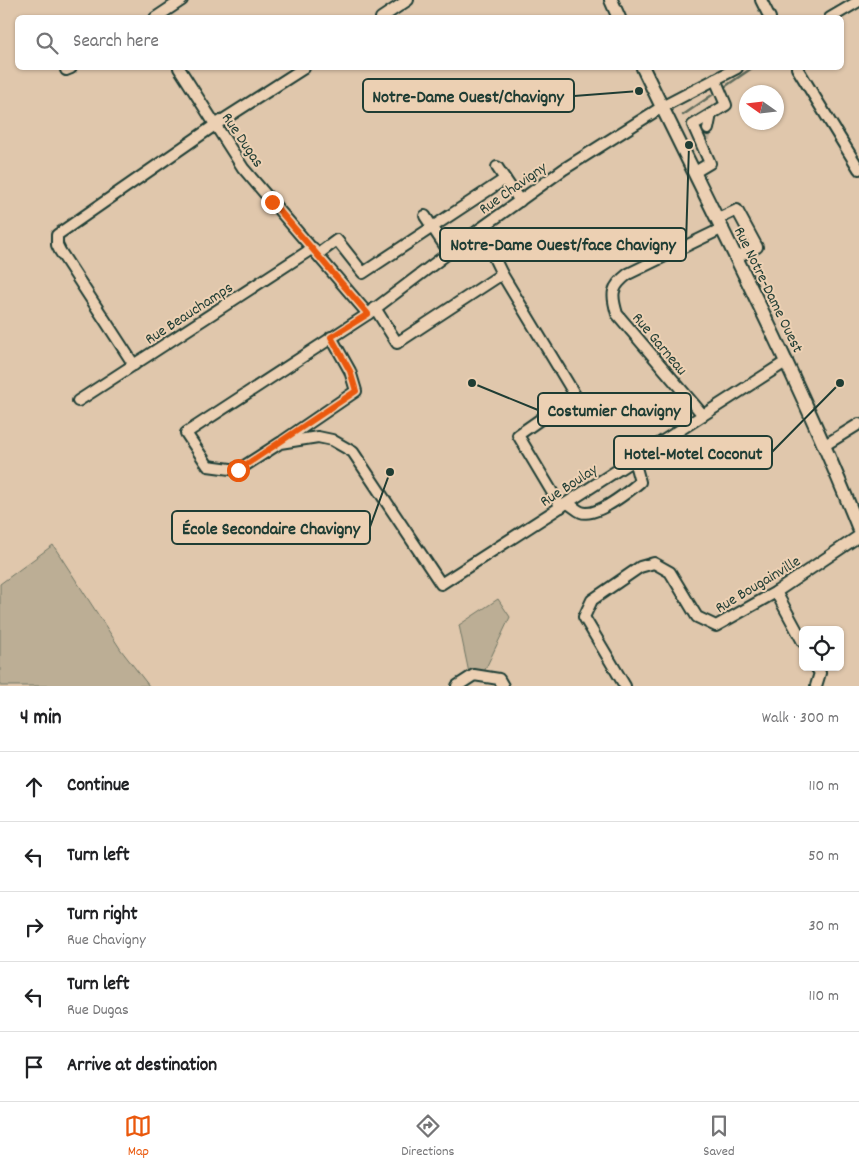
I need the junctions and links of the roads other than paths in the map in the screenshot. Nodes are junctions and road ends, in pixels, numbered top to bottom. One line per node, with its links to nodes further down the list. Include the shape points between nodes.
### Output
1 (182, 0): 6 (street)
2 (408, 0): 7 (street)
3 (611, 0): 8 (main road)
4 (761, 0): 9 (street)
5 (859, 1): 10 (street)
6 (160, 15)
7 (386, 15)
8 (618, 15)
9 (768, 15)
10 (835, 15)
11 (180, 70): 19 (street, Rue Dugas)
12 (301, 70): 19 (street)
13 (644, 70): 17 (main road, Rue Notre-Dame Ouest)
14 (733, 70): 16 (street, Rue Chavigny)
15 (798, 70): 22 (street)
16 (715, 79): 17 (street, Rue Chavigny); 18 (street, via 726,106)
17 (662, 107): 23 (main road, Rue Notre-Dame Ouest); 25 (street, Rue Chavigny)
18 (711, 114): 20 (street); 20 (street, via 693,125)
19 (216, 125): 30 (street, Rue Dugas, via 243,168); 37 (street, via 57,235 60,251)
20 (705, 138): 23 (street, via 710,163)
21 (497, 167): 24 (street)
22 (859, 169)
23 (695, 172): 27 (main road, Rue Notre-Dame Ouest)
24 (505, 179): 25 (street); 28 (street)
25 (520, 200): 29 (street, Rue Chavigny)
26 (425, 216): 28 (street)
27 (721, 223): 32 (main road, Rue Notre-Dame Ouest); 32 (street, Rue Garneau, via 737,210 757,248); 39 (street, Rue Garneau, via 628,274 617,283 612,298 617,314)
28 (432, 227): 30 (street, Rue Beauchamps, via 362,273 337,240); 31 (street)
29 (480, 229): 31 (street, Rue Chavigny); 33 (street)
30 (316, 251): 34 (street, Rue Dugas); 37 (street, Rue Beauchamps)
31 (450, 252): 34 (street, Rue Chavigny)
32 (737, 257): 36 (main road, Rue Notre-Dame Ouest)
33 (502, 274): 34 (street, Rue Dugas, via 397,343); 44 (street, via 575,395 518,435)
34 (371, 311): 35 (street, Rue Chavigny)
35 (331, 337): 41 (street, via 350,371 356,391); 41 (street, Rue Chavigny, via 186,433 208,466 238,470)
36 (787, 361): 39 (street, Rue Boulay); 42 (main road, Rue Notre-Dame Ouest)
37 (134, 365): 38 (street, Rue Beauchamps)
38 (78, 401)
39 (703, 415): 43 (street, Rue Boulay)
40 (859, 424): 42 (street)
41 (280, 443): 44 (street, Rue Boulay, via 318,437 332,440 353,452 441,584)
42 (825, 445): 45 (main road, Rue Notre-Dame Ouest)
43 (634, 460): 44 (street, Rue Boulay); 44 (street, via 640,482 630,490 596,511 582,512)
44 (564, 505)
45 (859, 530)
46 (859, 536): 47 (street, Rue Bougainville)
47 (776, 592): 48 (street); 52 (street, Rue Bougainville, via 716,626 697,617 670,572 654,563 640,567 592,600 584,617)
48 (799, 635)
49 (819, 671): 53 (street)
50 (457, 686): 51 (street, via 474,675 500,679)
51 (503, 686)
52 (625, 686)
53 (816, 686)

